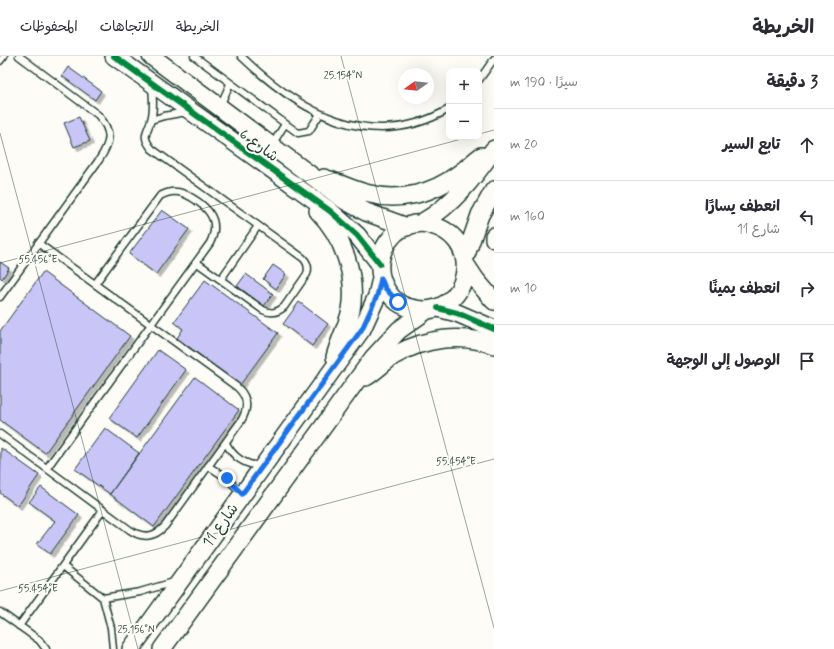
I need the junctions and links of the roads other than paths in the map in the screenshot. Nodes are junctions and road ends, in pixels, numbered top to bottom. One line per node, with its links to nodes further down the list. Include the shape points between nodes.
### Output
1 (4, 56): 8 (lane)
2 (19, 56): 28 (lane, via 98,115 106,125 109,136 107,148)
3 (114, 56): 11 (main road, شارع 6)
4 (151, 56): 13 (main road, شارع 6)
5 (194, 56): 12 (lane)
6 (241, 56): 16 (lane, via 275,86)
7 (494, 59): 9 (lane)
8 (0, 61)
9 (491, 68): 10 (lane)
10 (482, 77)
11 (151, 83): 15 (main road, شارع 6); 17 (lane)
12 (230, 84): 13 (lane); 18 (lane)
13 (220, 106): 19 (main road, شارع 6)
14 (446, 110): 16 (lane, via 417,124 377,129 357,127)
15 (192, 112): 17 (lane); 22 (main road, شارع 6)
16 (320, 114): 18 (lane, via 309,131 303,134)
17 (151, 120): 25 (lane, via 145,132 152,149)
18 (285, 124): 19 (lane)
19 (272, 145): 21 (main road, شارع 6)
20 (494, 147): 21 (main road, via 438,187 394,197 371,195); 24 (main road, via 468,184 454,198)
21 (308, 172): 24 (main road, شارع 6, via 344,200 366,212)
22 (293, 186): 31 (main road, شارع 6, via 357,235); 40 (main road, via 331,227 345,252 351,275 351,310)
23 (494, 190): 29 (main road, via 480,215)
24 (414, 225): 29 (main road, via 433,225 444,229 461,246); 31 (main road, via 391,237 381,254)
25 (258, 226): 32 (lane); 32 (lane, via 306,262 308,270 305,278 284,307 272,313 263,310)
26 (494, 236): 27 (main road)
27 (494, 239)
28 (38, 243): 33 (lane); 34 (lane)
29 (465, 261): 35 (main road, via 476,280); 36 (main road, via 462,286 452,299)
30 (196, 262): 32 (lane); 33 (lane, via 213,236 214,220 205,207 189,195 182,192 167,193 155,202); 37 (lane)
31 (380, 271): 36 (main road, via 388,292 398,302 412,308); 40 (main road, شارع 11, via 374,302 362,329)
32 (221, 279)
33 (95, 284): 37 (lane)
34 (0, 297)
35 (494, 301)
36 (432, 309): 38 (main road, via 457,312); 41 (main road, شارع 11, via 399,330 385,343)
37 (151, 324): 43 (lane, via 243,393 247,407 245,414); 46 (lane)
38 (494, 329)
39 (494, 345): 41 (main road, via 468,339 430,341 395,355)
40 (332, 372): 45 (main road, شارع 11)
41 (354, 385): 57 (main road, شارع 11)
42 (0, 434): 46 (lane)
43 (226, 443): 44 (lane); 45 (lane, via 240,460)
44 (208, 466): 47 (lane, via 227,478); 48 (lane, via 165,526 153,535 137,534)
45 (262, 466): 47 (main road, شارع 11)
46 (47, 468): 48 (lane)
47 (242, 494): 50 (main road, شارع 11)
48 (103, 510): 49 (lane)
49 (63, 566): 51 (lane); 53 (lane)
50 (180, 580): 51 (lane, via 140,592); 56 (main road, شارع 11)
51 (104, 598): 55 (lane)
52 (0, 612): 53 (lane)
53 (19, 626): 54 (lane)
54 (46, 649)
55 (113, 649)
56 (131, 649)
57 (162, 649)

